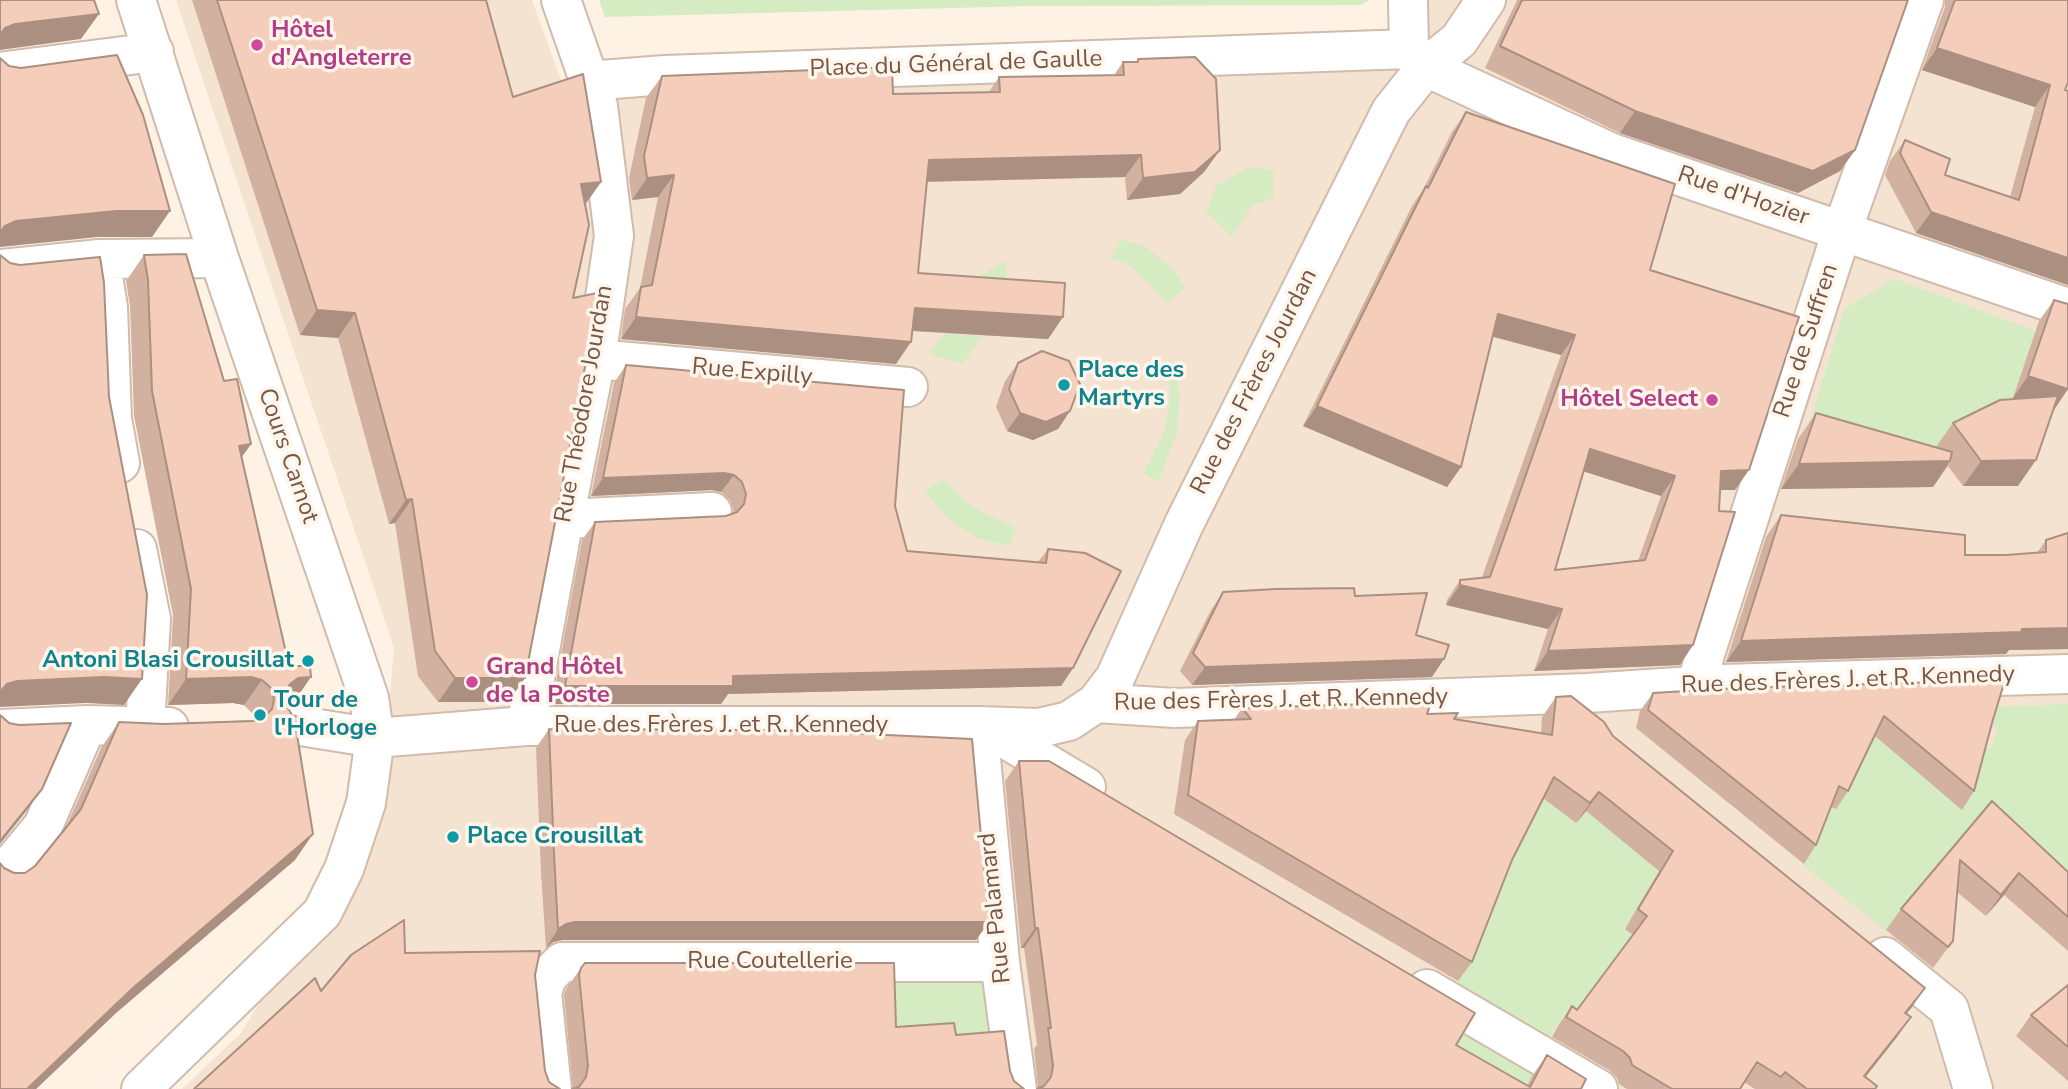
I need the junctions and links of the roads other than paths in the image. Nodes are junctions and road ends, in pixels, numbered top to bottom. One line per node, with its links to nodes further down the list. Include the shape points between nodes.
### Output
1 (136, 0): 6 (street, Cours Carnot)
2 (561, 0): 9 (street)
3 (1408, 0): 7 (street)
4 (1486, 0): 7 (street, Rue des Frères Jourdan, via 1459,40)
5 (1924, 0): 10 (street, Rue de Suffren)
6 (154, 52): 8 (street); 11 (street, Cours Carnot)
7 (1418, 58): 9 (street, Place du Général de Gaulle, via 664,75); 10 (street, Rue d'Hozier, via 1612,153); 22 (street, Rue des Frères Jourdan, via 1184,524 1115,678)
8 (0, 72)
9 (588, 81): 15 (street, Rue Théodore Jourdan, via 598,106 614,236)
10 (1842, 231): 14 (street, Rue d'Hozier); 20 (street, Rue de Suffren)
11 (219, 258): 12 (street); 31 (street, Cours Carnot, via 369,698)
12 (100, 259): 13 (street); 28 (street, via 108,307 112,419 150,619)
13 (0, 269)
14 (2068, 308)
15 (596, 359): 16 (street, Rue Expilly); 18 (street, Rue Théodore Jourdan)
16 (908, 387)
17 (712, 512): 18 (street)
18 (564, 519): 26 (street, Rue Théodore Jourdan)
19 (2068, 674): 20 (street, Rue des Frères J. et R. Kennedy)
20 (1697, 685): 21 (street, Rue des Frères J. et R. Kennedy)
21 (1587, 693): 22 (street, Rue des Frères J. et R. Kennedy, via 1175,708); 30 (street)
22 (1096, 704): 27 (street, Rue des Frères J. et R. Kennedy, via 1069,721 1040,728)
23 (288, 724): 31 (street, Rue des Frères J. et R. Kennedy)
24 (87, 725): 28 (street); 29 (street); 33 (street, via 43,826)
25 (209, 726): 28 (street)
26 (526, 726): 27 (street, Rue des Frères J. et R. Kennedy); 31 (street, Rue des Frères J. et R. Kennedy)
27 (978, 726): 32 (street); 35 (street, Rue Palamard)
28 (145, 728)
29 (0, 729)
30 (1608, 729)
31 (375, 738): 37 (street, Cours Carnot, via 366,803 344,869 322,913)
32 (1116, 805)
33 (0, 878)
34 (1862, 939): 41 (street, via 1949,1009)
35 (1000, 962): 38 (street, Rue Coutellerie, via 562,962 547,977 542,993); 39 (street, Rue Palamard)
36 (1397, 971): 40 (street)
37 (141, 1089)
38 (552, 1089)
39 (1017, 1089)
40 (1598, 1089)
41 (1973, 1089)

